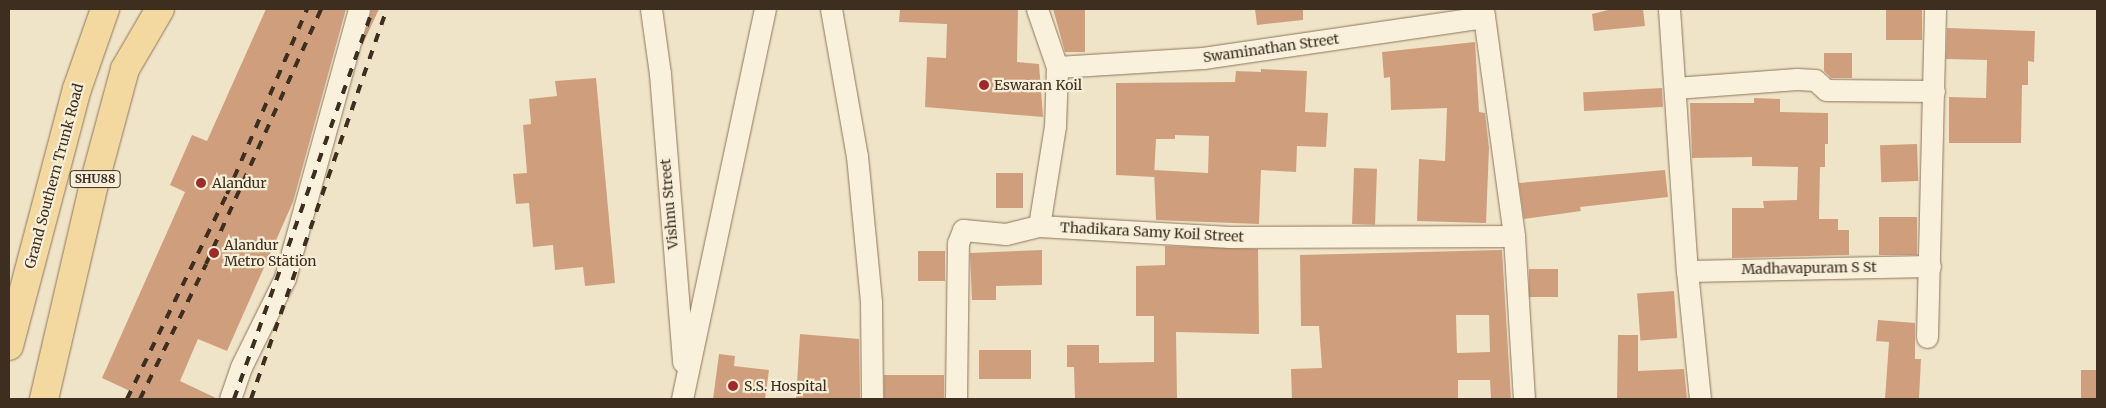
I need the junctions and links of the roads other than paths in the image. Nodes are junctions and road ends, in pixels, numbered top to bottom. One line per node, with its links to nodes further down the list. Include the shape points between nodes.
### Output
1 (105, 9): 19 (main road, Grand Southern Trunk Road / SHU88, via 77,90)
2 (160, 9): 20 (main road, SHU88, via 126,69 94,184)
3 (359, 9): 21 (street, via 285,278 241,367)
4 (651, 9): 22 (street, Vishnu Street, via 660,74 683,353)
5 (765, 9): 22 (street)
6 (831, 9): 23 (street, via 857,156 871,302)
7 (1037, 9): 11 (street)
8 (1669, 9): 12 (street)
9 (1935, 9): 13 (street)
10 (1484, 13): 11 (street, Swaminathan Street, via 1203,58); 15 (street)
11 (1057, 67): 14 (street, via 1055,126)
12 (1675, 88): 13 (street, via 1815,80 1826,90); 17 (street)
13 (1934, 91): 16 (street)
14 (1039, 226): 15 (street, Thadikara Samy Koil Street, via 1230,237); 24 (street, Thadikara Samy Koil Street, via 1006,234 960,232)
15 (1514, 236): 25 (street)
16 (1930, 266): 17 (street, Madhavapuram S St); 18 (street)
17 (1687, 271): 26 (street)
18 (1927, 337)
19 (9, 346)
20 (44, 399)
21 (230, 399)
22 (682, 399)
23 (872, 399)
24 (956, 399)
25 (1524, 399)
26 (1700, 399)

